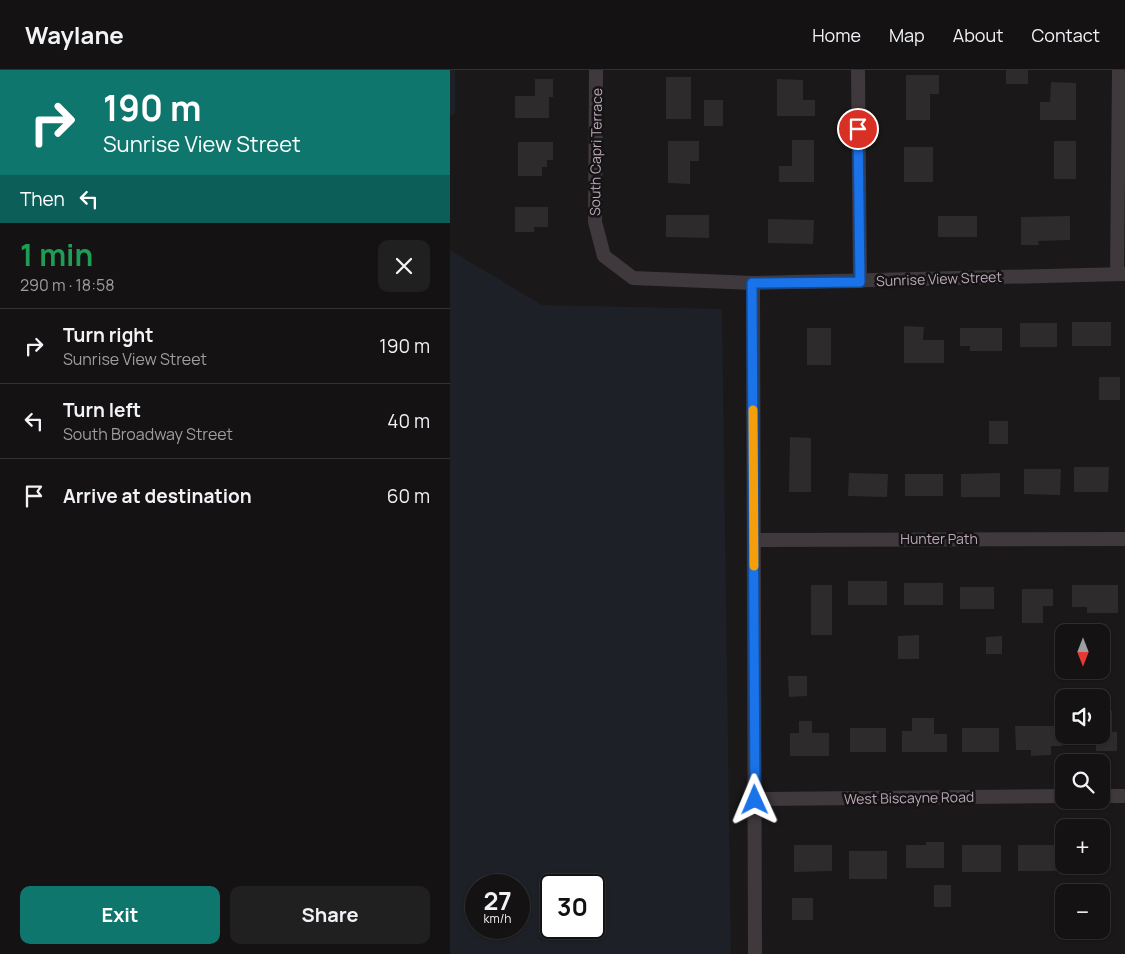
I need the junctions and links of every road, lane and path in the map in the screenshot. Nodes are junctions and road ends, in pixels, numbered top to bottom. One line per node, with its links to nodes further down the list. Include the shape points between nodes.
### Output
1 (596, 70): 5 (street, South Capri Terrace, via 594,222 604,256)
2 (858, 70): 6 (street)
3 (1119, 70): 4 (street)
4 (1121, 274): 6 (street, Sunrise View Street)
5 (633, 278): 7 (street, Sunrise View Street)
6 (860, 282): 7 (street, Sunrise View Street)
7 (752, 283): 9 (street)
8 (1125, 539): 9 (street, Hunter Path)
9 (754, 540): 13 (street)
10 (1055, 796): 13 (street, West Biscayne Road)
11 (1110, 796): 12 (street)
12 (1125, 796)
13 (755, 800): 14 (street)
14 (755, 954)

